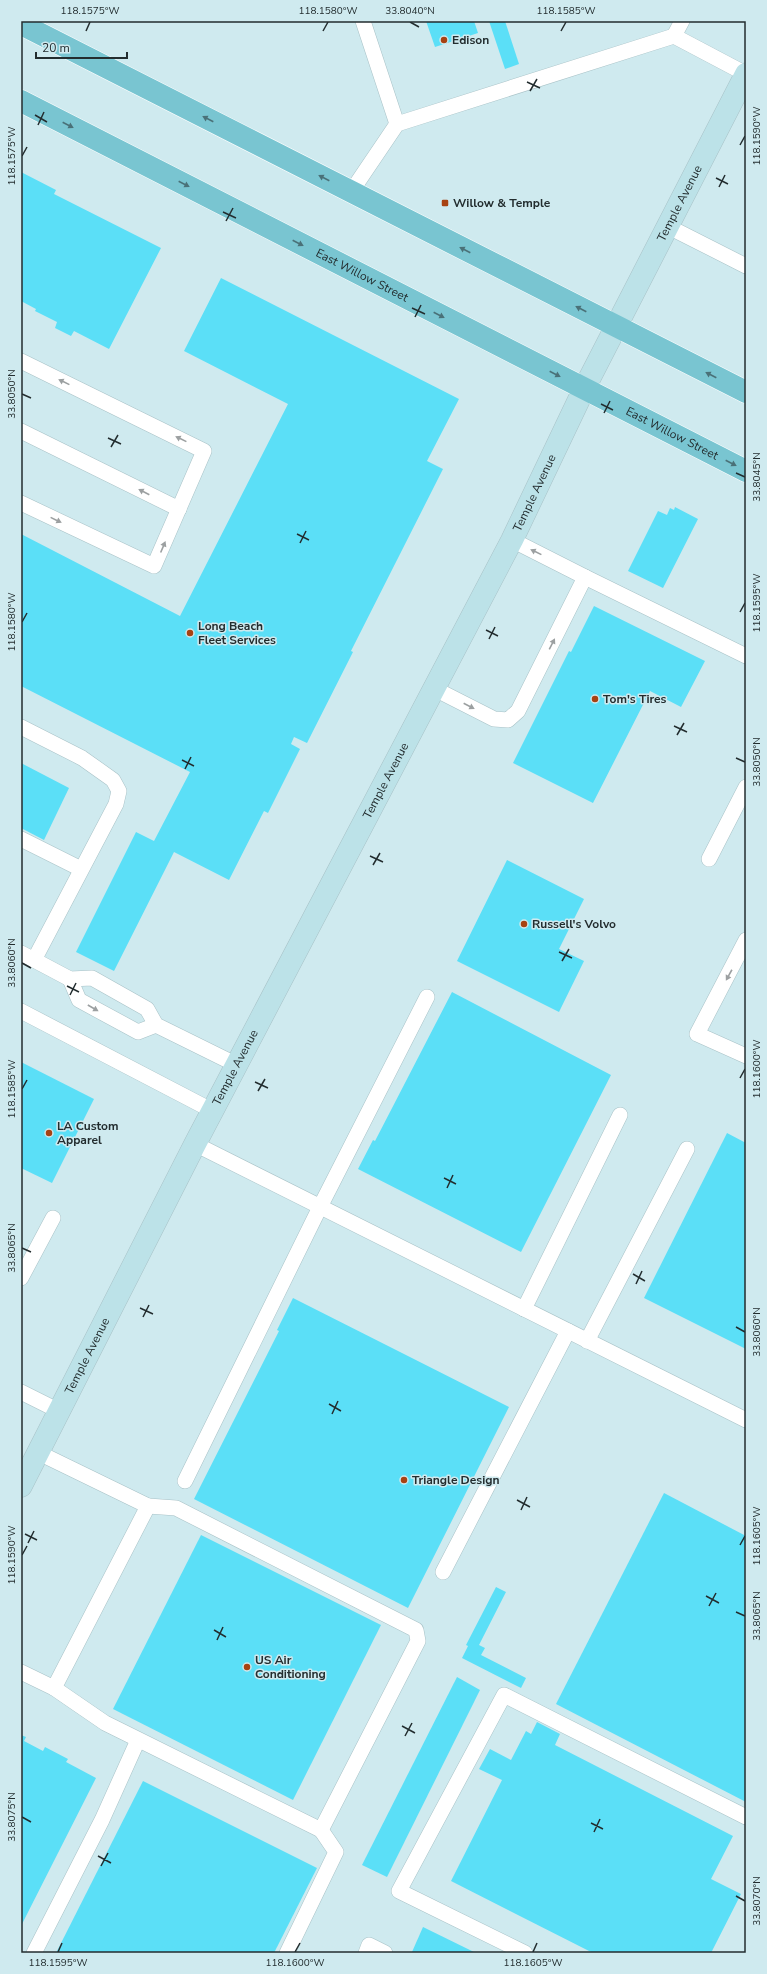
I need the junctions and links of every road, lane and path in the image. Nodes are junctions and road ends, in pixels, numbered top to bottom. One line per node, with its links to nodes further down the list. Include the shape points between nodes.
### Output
1 (364, 21): 7 (lane)
2 (682, 21): 4 (lane)
3 (21, 24): 8 (main road, one-way to 3)
4 (674, 36): 5 (lane); 7 (lane)
5 (746, 74): 9 (main road, Temple Avenue)
6 (21, 101): 13 (main road, East Willow Street, one-way to 13)
7 (397, 124): 8 (lane)
8 (352, 192): 11 (main road, one-way to 8)
9 (667, 226): 10 (lane); 11 (main road, Temple Avenue)
10 (746, 266)
11 (616, 326): 13 (main road, Temple Avenue); 14 (main road, one-way to 11)
12 (21, 361): 18 (lane, one-way to 12, via 204,451)
13 (584, 389): 16 (main road, East Willow Street, one-way to 16); 19 (main road, Temple Avenue)
14 (746, 392)
15 (21, 431): 18 (lane, one-way to 15)
16 (746, 471)
17 (21, 503): 18 (lane, one-way to 18, via 154,566)
18 (179, 509)
19 (512, 540): 20 (lane, one-way to 19); 22 (main road, Temple Avenue)
20 (586, 577): 21 (lane); 22 (lane, one-way to 20, via 494,719 508,720 518,711)
21 (746, 656)
22 (434, 689): 35 (main road, Temple Avenue)
23 (21, 727): 27 (lane, via 82,758 113,780 119,791 116,804)
24 (746, 787): 26 (lane)
25 (21, 839): 27 (lane)
26 (710, 859)
27 (82, 869): 29 (lane)
28 (746, 940): 34 (lane, one-way to 34, via 697,1034)
29 (28, 957): 30 (lane)
30 (70, 979): 33 (lane, via 92,978 148,1009); 33 (lane, one-way to 33, via 79,1000 121,1024 138,1032)
31 (427, 998): 40 (lane)
32 (21, 1011): 36 (lane)
33 (156, 1025): 35 (lane)
34 (746, 1056)
35 (237, 1065): 36 (main road, Temple Avenue)
36 (213, 1110): 38 (main road, Temple Avenue)
37 (620, 1115): 43 (lane)
38 (195, 1144): 40 (lane); 47 (main road, Temple Avenue)
39 (687, 1149): 45 (lane)
40 (320, 1207): 43 (lane); 50 (lane)
41 (53, 1218): 42 (lane)
42 (21, 1278)
43 (524, 1309): 44 (lane)
44 (568, 1331): 45 (lane); 53 (lane)
45 (587, 1341): 48 (lane)
46 (21, 1392): 47 (lane)
47 (59, 1411): 49 (main road, Temple Avenue)
48 (746, 1420)
49 (37, 1452): 51 (main road, Temple Avenue); 52 (lane)
50 (185, 1481)
51 (21, 1486)
52 (148, 1506): 55 (lane); 58 (lane, via 176,1508 416,1630 418,1640)
53 (443, 1572)
54 (21, 1672): 55 (lane)
55 (54, 1688): 56 (lane, via 105,1723)
56 (138, 1740): 58 (lane); 59 (lane, via 102,1820)
57 (746, 1817): 63 (lane, via 504,1695 399,1891)
58 (320, 1830): 60 (lane, via 336,1852)
59 (34, 1953)
60 (287, 1953)
61 (366, 1953): 62 (lane, via 369,1945)
62 (385, 1953)
63 (525, 1953)

